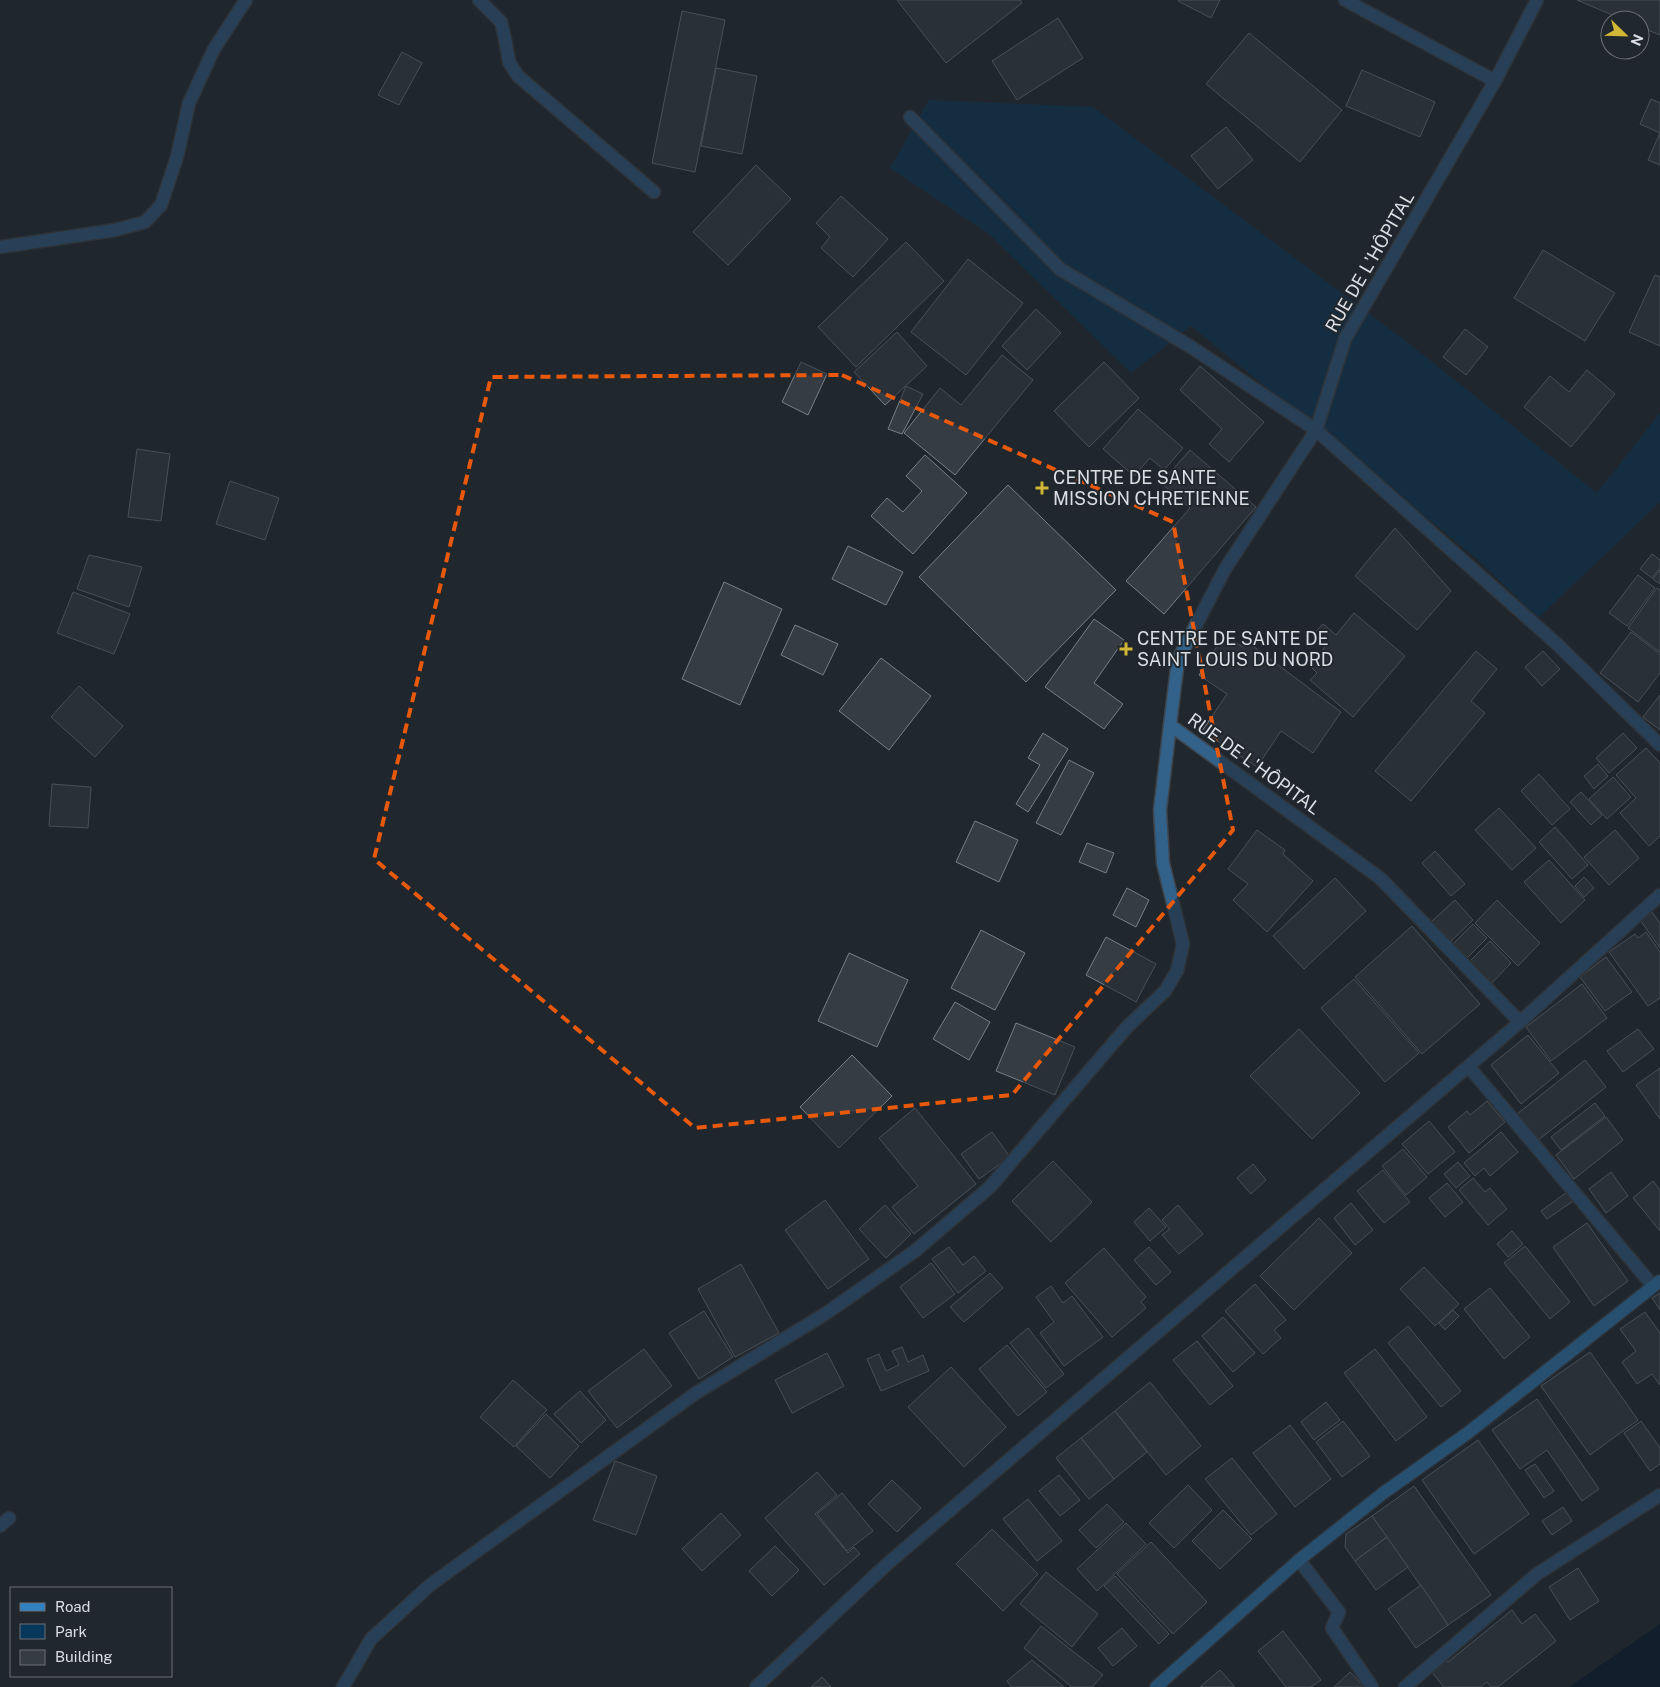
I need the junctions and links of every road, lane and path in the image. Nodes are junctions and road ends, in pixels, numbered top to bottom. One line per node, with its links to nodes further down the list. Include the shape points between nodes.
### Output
1 (246, 0): 8 (street, via 214,49 190,103 161,205 145,222 115,230)
2 (479, 0): 7 (street, via 501,22 508,62 518,76)
3 (1345, 0): 5 (street)
4 (1537, 0): 5 (street, RUE DE L'HÔPITAL)
5 (1495, 81): 9 (street, RUE DE L'HÔPITAL, via 1345,339)
6 (910, 117): 9 (street, via 1060,269 1191,347)
7 (654, 192)
8 (0, 247)
9 (1316, 430): 10 (street, RUE DE L'HÔPITAL, via 1225,569 1178,660); 11 (street, via 1557,644)
10 (1170, 725): 13 (street, RUE DE L'HÔPITAL, via 1380,878); 18 (street, via 1160,810 1163,862 1183,944 1177,971 1165,991 1127,1027 990,1187 915,1251 825,1314 696,1393 430,1585 371,1638)
11 (1660, 745)
12 (1660, 895): 13 (street)
13 (1520, 1022): 14 (street)
14 (1468, 1067): 15 (street); 19 (street, via 901,1552)
15 (1656, 1284): 17 (main road, via 1469,1432 1382,1494)
16 (1660, 1496): 22 (street, via 1537,1574)
17 (1299, 1560): 20 (main road); 21 (street, via 1339,1612 1332,1628)
18 (343, 1687)
19 (756, 1687)
20 (1156, 1687)
21 (1372, 1687)
22 (1405, 1687)

